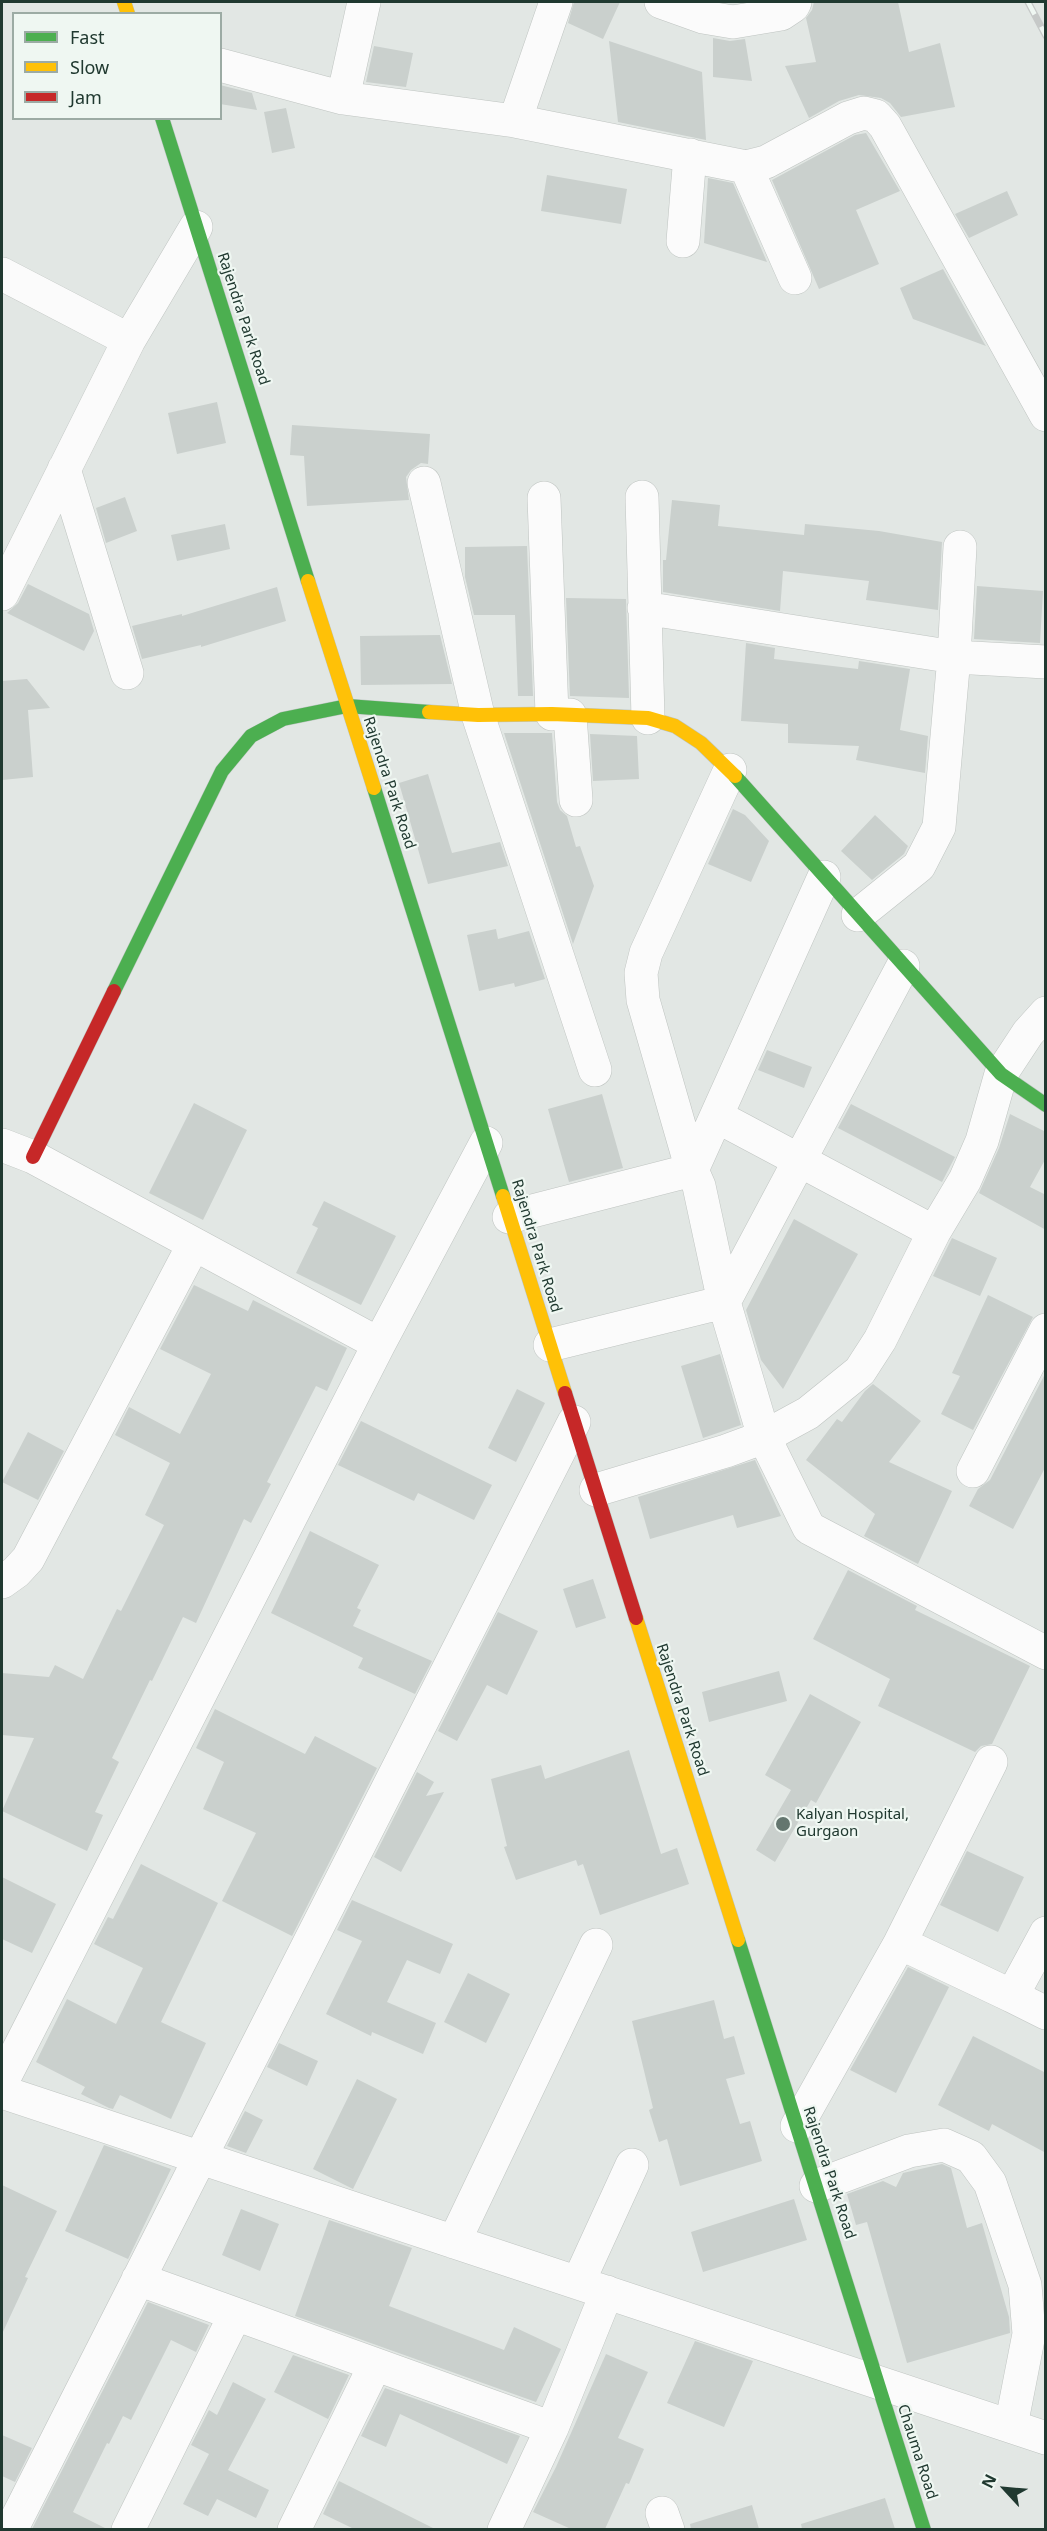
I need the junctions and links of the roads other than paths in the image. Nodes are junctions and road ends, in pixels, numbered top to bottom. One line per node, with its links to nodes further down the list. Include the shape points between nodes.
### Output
1 (364, 2): 6 (street)
2 (556, 2): 8 (street)
3 (661, 2): 4 (street, via 703,17 733,22 781,14)
4 (795, 2)
5 (222, 66): 6 (street)
6 (343, 98): 8 (street)
7 (163, 120): 11 (street, Rajendra Park Road)
8 (515, 121): 9 (street)
9 (690, 155): 10 (street); 12 (street)
10 (746, 167): 14 (street); 16 (street, via 766,162 848,118 864,113 876,116)
11 (196, 227): 15 (street); 27 (street, Rajendra Park Road)
12 (683, 241)
13 (2, 274): 15 (street)
14 (795, 279)
15 (129, 340): 17 (street)
16 (1046, 415)
17 (64, 469): 22 (street); 26 (street)
18 (424, 483): 29 (street)
19 (642, 497): 23 (street)
20 (544, 498): 28 (street)
21 (960, 547): 24 (street)
22 (2, 594)
23 (644, 608): 24 (street); 30 (street)
24 (954, 657): 25 (street); 34 (street, via 939,827 919,866)
25 (1046, 662)
26 (127, 673)
27 (347, 706): 29 (street); 41 (street, Rajendra Park Road); 43 (street, via 283,718 251,736 222,771)
28 (561, 714): 29 (street); 30 (street); 32 (street)
29 (478, 715): 37 (street)
30 (648, 718): 31 (street, via 675,726)
31 (730, 770): 33 (street); 45 (street, via 646,953 641,973 643,1000)
32 (576, 800)
33 (824, 877): 34 (street); 40 (street)
34 (858, 915): 35 (street)
35 (903, 966): 38 (street); 44 (street)
36 (1046, 1013): 38 (street)
37 (595, 1070)
38 (1001, 1074): 39 (street); 47 (street, via 982,1141 965,1180)
39 (1046, 1105)
40 (718, 1117): 44 (street); 45 (street)
41 (486, 1143): 46 (street, Rajendra Park Road); 51 (street)
42 (2, 1145): 43 (street)
43 (33, 1157): 48 (street)
44 (799, 1161): 47 (street); 49 (street)
45 (692, 1170): 46 (street); 49 (street, via 699,1186)
46 (509, 1216): 52 (street, Rajendra Park Road)
47 (934, 1232): 54 (street, via 880,1340 860,1371 808,1413)
48 (194, 1244): 51 (street); 57 (street, via 28,1559)
49 (724, 1302): 52 (street); 54 (street)
50 (1046, 1330): 55 (street)
51 (379, 1344): 65 (street)
52 (550, 1345): 53 (street, Rajendra Park Road)
53 (574, 1422): 56 (street, Rajendra Park Road); 68 (street)
54 (764, 1437): 56 (street); 58 (street, via 809,1528)
55 (973, 1471)
56 (596, 1490): 67 (street, Rajendra Park Road)
57 (2, 1582)
58 (1046, 1653)
59 (991, 1762): 61 (street)
60 (1046, 1933): 63 (street)
61 (900, 1943): 63 (street); 67 (street)
62 (596, 1945): 71 (street)
63 (1012, 1996): 64 (street)
64 (1046, 2013)
65 (2, 2082)
66 (2, 2092): 68 (street)
67 (797, 2126): 70 (street, Rajendra Park Road)
68 (200, 2158): 71 (street); 72 (street)
69 (632, 2165): 73 (street)
70 (816, 2186): 76 (street, Rajendra Park Road); 77 (street, via 909,2151 944,2145 970,2157 990,2183 1025,2285 1029,2334)
71 (454, 2242): 73 (street)
72 (138, 2279): 74 (street); 80 (street)
73 (592, 2288): 76 (street); 78 (street)
74 (235, 2315): 75 (street); 81 (street)
75 (375, 2365): 78 (street); 82 (street)
76 (878, 2384): 77 (street); 84 (street, Chauma Road)
77 (1011, 2426): 79 (street)
78 (552, 2428): 83 (street)
79 (1046, 2438)
80 (11, 2529)
81 (128, 2529)
82 (294, 2529)
83 (504, 2529)
84 (924, 2529)

